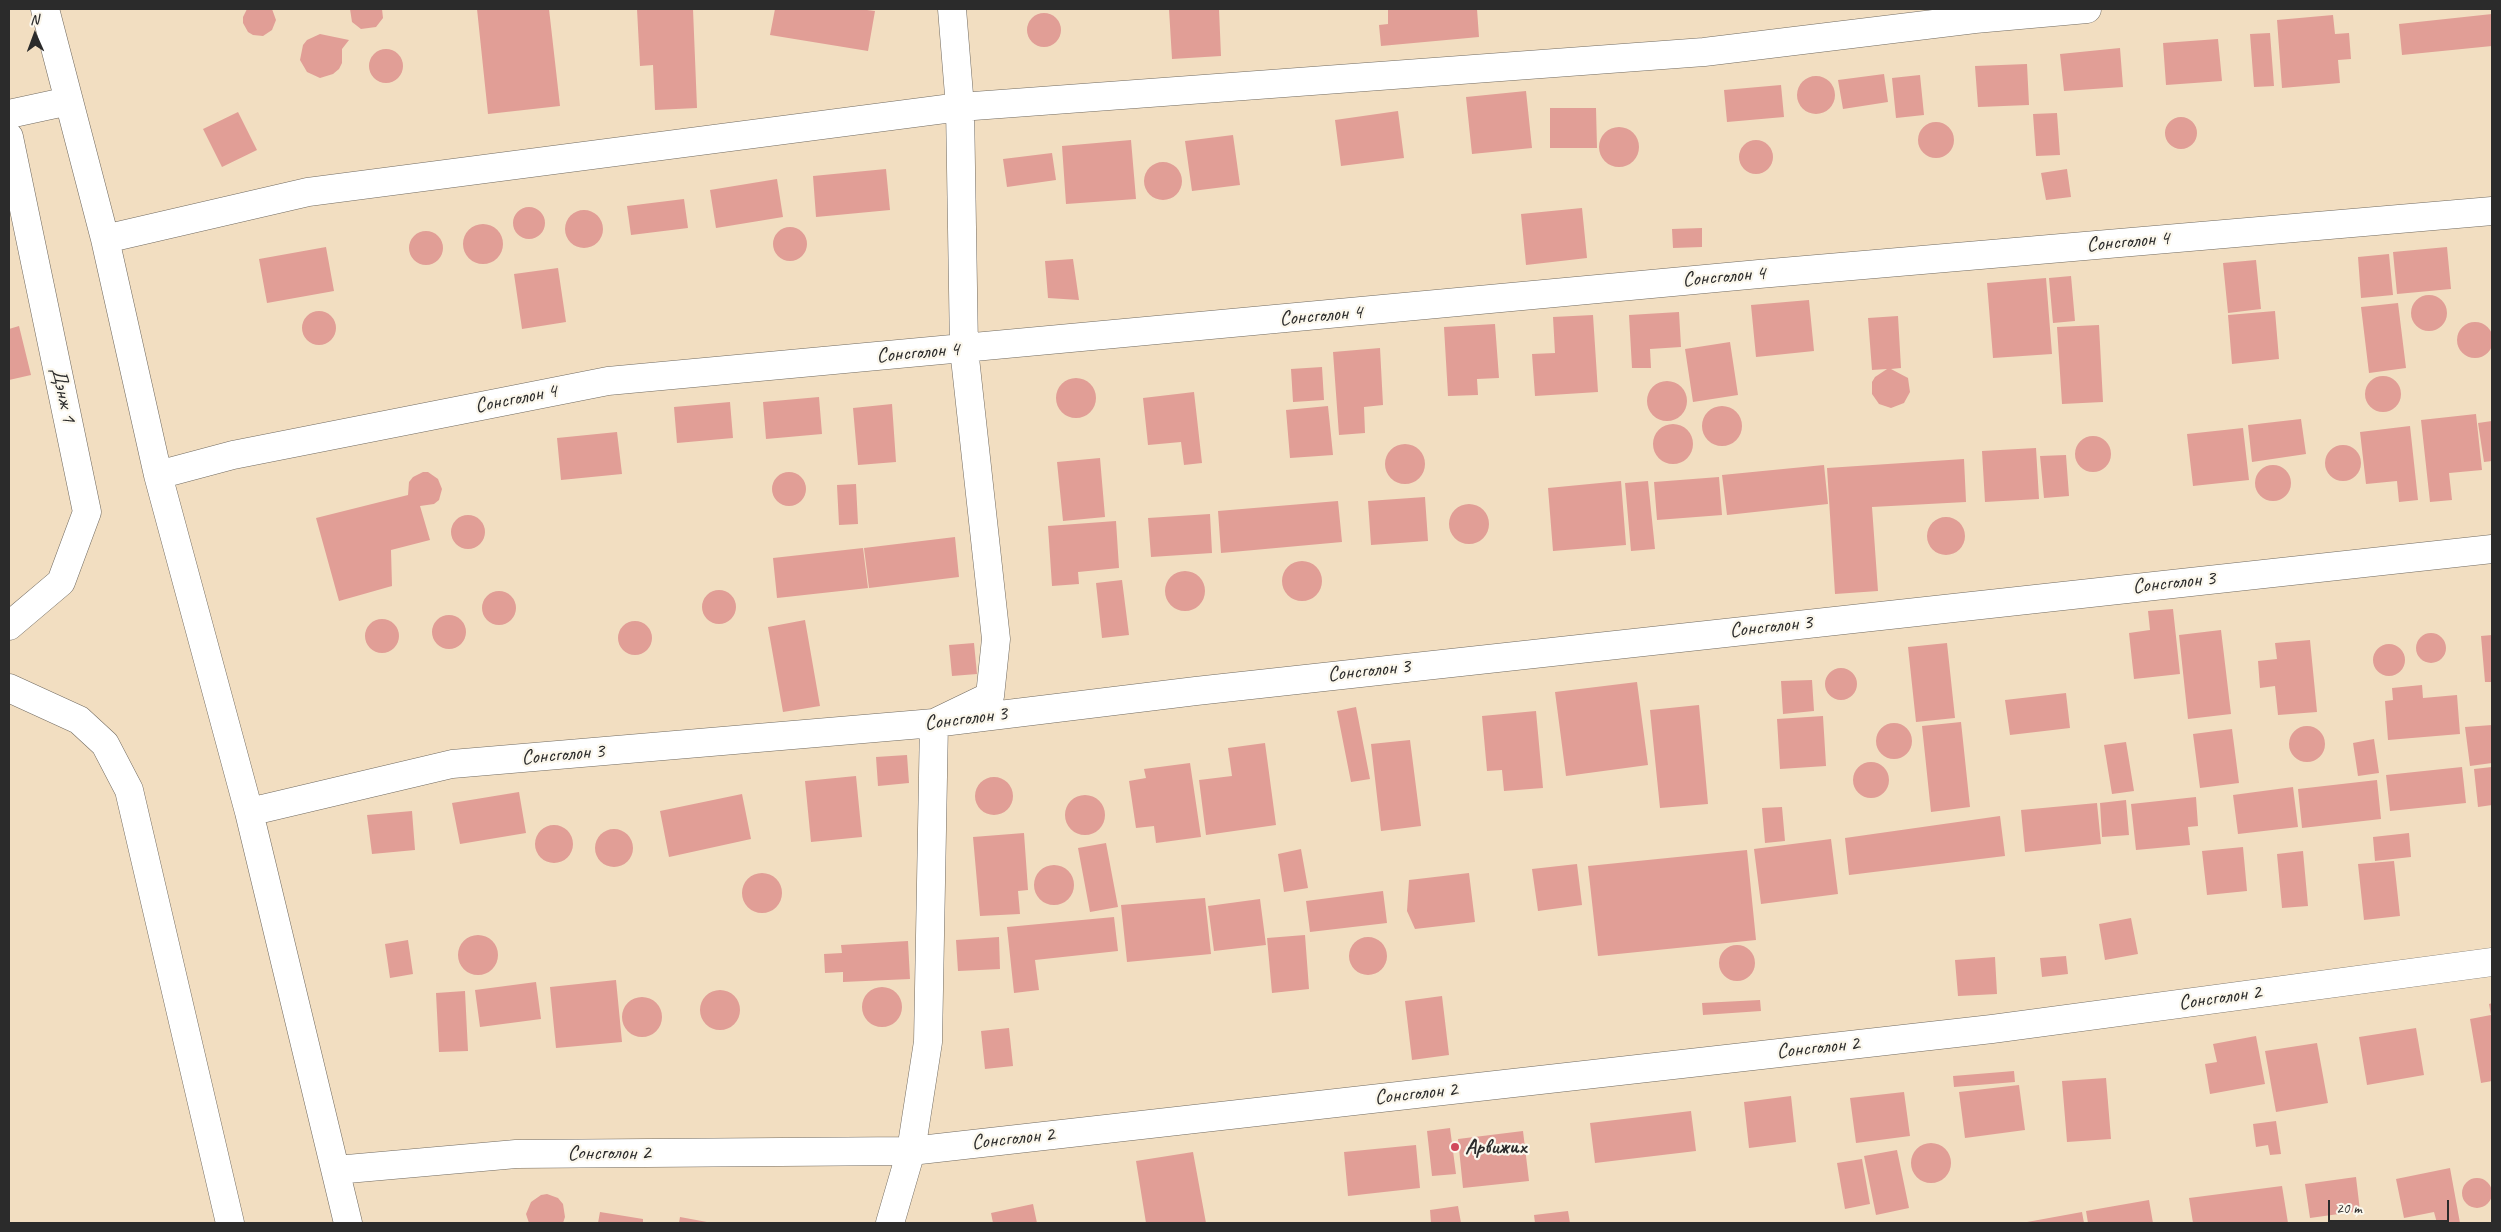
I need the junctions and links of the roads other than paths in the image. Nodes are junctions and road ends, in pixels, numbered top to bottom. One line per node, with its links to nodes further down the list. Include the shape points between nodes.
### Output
1 (45, 9): 4 (street)
2 (952, 9): 5 (street)
3 (2087, 9): 5 (street, via 1975,19 1704,52)
4 (69, 101): 6 (street); 9 (street)
5 (960, 107): 9 (street, via 308,192); 10 (street)
6 (9, 114)
7 (9, 137): 13 (street, Дэнж 1, via 88,512 61,582)
8 (2492, 210): 10 (street, Сонсголон 4, via 1749,275)
9 (105, 239): 11 (street)
10 (964, 349): 11 (street, Сонсголон 4, via 608,381 233,455); 15 (street, via 996,639 990,696)
11 (158, 475): 16 (street)
12 (2492, 549): 15 (street, Сонсголон 3, via 1216,688)
13 (9, 626)
14 (9, 688): 20 (street, via 79,720 105,744 129,790)
15 (934, 723): 16 (street, Сонсголон 3, via 452,764); 18 (street, via 928,1042)
16 (249, 812): 19 (street)
17 (2492, 962): 18 (street, Сонсголон 2, via 1992,1029)
18 (911, 1151): 19 (street, Сонсголон 2, via 516,1154); 22 (street)
19 (336, 1170): 21 (street)
20 (230, 1223)
21 (348, 1223)
22 (890, 1223)

